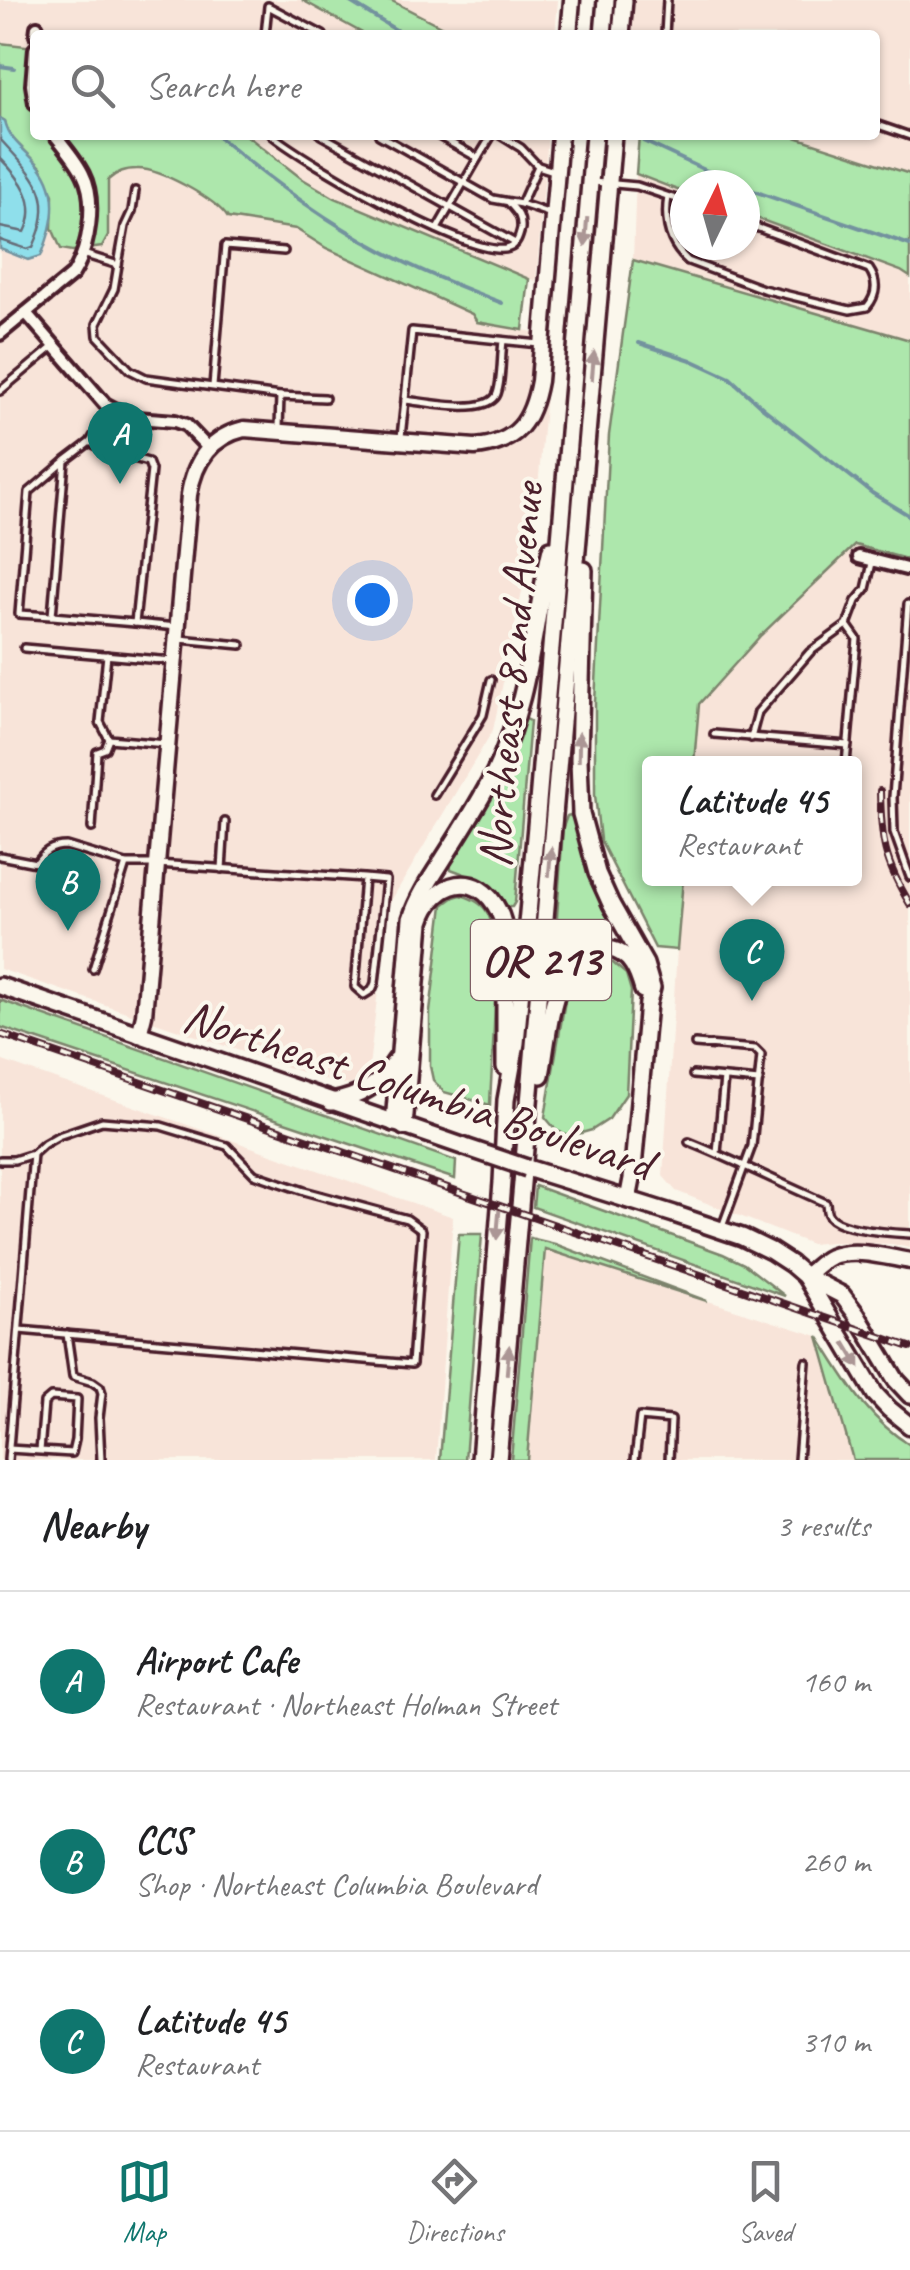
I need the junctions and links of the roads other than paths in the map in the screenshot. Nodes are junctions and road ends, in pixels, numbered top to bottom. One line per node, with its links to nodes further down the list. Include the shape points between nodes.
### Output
1 (572, 0): 7 (street)
2 (606, 0): 8 (main road)
3 (624, 0): 9 (main road)
4 (667, 0): 10 (lane)
5 (266, 30): 6 (lane, via 268,6)
6 (314, 30)
7 (569, 30)
8 (603, 30)
9 (621, 30)
10 (665, 30)
11 (880, 126): 12 (lane)
12 (910, 136)
13 (59, 140): 40 (street, via 89,192)
14 (280, 140): 36 (lane)
15 (330, 140): 33 (lane)
16 (389, 140): 27 (lane)
17 (446, 140): 23 (lane)
18 (489, 140): 23 (lane)
19 (508, 140): 24 (lane)
20 (560, 140): 25 (street)
21 (594, 140): 26 (main road, Northeast 82nd Avenue)
22 (612, 140): 28 (main road, Northeast 82nd Avenue)
23 (478, 158): 27 (lane)
24 (538, 166): 25 (lane); 32 (lane)
25 (557, 172): 34 (street)
26 (590, 182): 28 (lane); 60 (main road, Northeast 82nd Avenue / OR 213, one-way to 60)
27 (465, 184): 31 (lane); 33 (lane)
28 (608, 184): 30 (lane); 59 (main road, Northeast 82nd Avenue / OR 213, one-way to 28)
29 (135, 191): 42 (lane)
30 (668, 197): 37 (lane)
31 (509, 203): 32 (lane); 38 (lane, via 522,222)
32 (522, 204): 34 (lane)
33 (450, 208): 36 (lane); 38 (lane)
34 (554, 215): 46 (street)
35 (760, 228): 41 (lane, via 868,269 876,284 872,301 850,310 763,289)
36 (437, 229): 38 (lane, via 483,246)
37 (670, 233)
38 (515, 243)
39 (284, 251): 48 (lane, via 225,246)
40 (84, 254): 42 (lane); 43 (street, via 73,274)
41 (687, 260)
42 (118, 266): 48 (lane, via 98,336 146,378)
43 (26, 313): 44 (street); 47 (street)
44 (0, 334)
45 (502, 341): 46 (lane); 52 (lane, via 498,392 489,403); 52 (lane, via 412,332)
46 (542, 344): 55 (street, via 536,398 512,436 483,446)
47 (54, 346): 49 (lane); 53 (street)
48 (213, 386): 50 (lane)
49 (0, 391)
50 (280, 396): 51 (lane); 54 (lane)
51 (325, 398)
52 (405, 400): 55 (lane)
53 (110, 408): 56 (lane); 57 (street, via 186,425)
54 (278, 430): 55 (street); 57 (street, via 236,430)
55 (400, 441)
56 (90, 442): 58 (lane); 66 (lane, via 148,462 151,470)
57 (208, 448): 68 (street, via 191,479)
58 (65, 461): 65 (lane); 65 (lane, via 29,492 19,614)
59 (582, 486): 91 (main road, one-way to 59, via 652,988 645,964 597,873 581,814); 100 (main road, Northeast 82nd Avenue / OR 213, one-way to 59)
60 (563, 501): 94 (main road, via 512,730 411,919); 98 (main road, Northeast 82nd Avenue / OR 213)
61 (859, 557): 62 (street)
62 (873, 560): 63 (street); 67 (lane)
63 (910, 570)
64 (908, 604): 87 (lane, via 893,798 894,832)
65 (52, 616): 66 (lane)
66 (135, 623): 68 (lane)
67 (847, 625): 75 (lane, via 810,652 758,712); 78 (lane, via 857,639)
68 (178, 633): 69 (lane); 72 (street)
69 (241, 645)
70 (24, 648): 71 (lane)
71 (107, 655): 72 (lane); 76 (lane, via 100,722)
72 (175, 662): 77 (street)
73 (491, 680): 80 (lane, via 483,715)
74 (714, 734): 75 (lane)
75 (751, 738): 78 (lane)
76 (109, 739): 77 (lane); 82 (lane, via 98,752)
77 (168, 745): 85 (street)
78 (848, 745): 79 (lane)
79 (847, 756)
80 (434, 795)
81 (225, 822): 86 (lane)
82 (92, 828)
83 (0, 856): 84 (lane, via 36,863 44,851 66,846)
84 (126, 864): 85 (lane); 89 (lane)
85 (157, 864): 86 (lane); 92 (street)
86 (222, 869): 88 (lane)
87 (910, 877)
88 (364, 878): 88 (lane, via 355,987 364,996 376,983 386,880)
89 (93, 970)
90 (0, 986): 92 (main road, Northeast Columbia Boulevard)
91 (648, 1003): 100 (main road, via 634,966 621,954 597,949 576,959 555,994); 107 (main road)
92 (139, 1035): 99 (main road, Northeast Columbia Boulevard)
93 (695, 1044): 97 (lane, via 758,1050)
94 (399, 1056): 99 (main road, via 374,1086); 101 (main road)
95 (693, 1076): 96 (lane)
96 (724, 1078): 97 (lane); 103 (lane)
97 (758, 1080): 106 (lane)
98 (506, 1100): 101 (main road, via 502,920 480,890 449,886 433,897 421,922); 121 (main road, Northeast 82nd Avenue / OR 213, one-way to 121)
99 (330, 1102): 101 (main road, Northeast Columbia Boulevard)
100 (529, 1122): 122 (main road, Northeast 82nd Avenue / OR 213, one-way to 100)
101 (399, 1125): 107 (main road, Northeast Columbia Boulevard, bridge)
102 (689, 1142): 103 (lane)
103 (717, 1153): 106 (lane)
104 (33, 1154): 105 (lane); 112 (lane); 113 (lane, via 58,1136 102,1122 161,1126 227,1146 254,1174 407,1219 422,1230 412,1364)
105 (0, 1160)
106 (746, 1165): 108 (lane); 109 (lane, via 826,1203 840,1222)
107 (628, 1200): 108 (main road, Northeast Columbia Boulevard)
108 (721, 1230): 111 (main road, Northeast Columbia Boulevard, via 763,1246)
109 (910, 1234)
110 (910, 1261): 111 (street, via 836,1255)
111 (805, 1276): 115 (main road, Northeast Columbia Boulevard, via 842,1295); 116 (main road, Northeast Columbia Boulevard, one-way to 116, via 876,1394)
112 (20, 1330): 113 (lane); 117 (lane)
113 (67, 1334): 120 (lane, via 73,1376 102,1392)
114 (806, 1362): 125 (lane)
115 (910, 1395)
116 (910, 1426)
117 (9, 1448): 118 (lane); 119 (lane)
118 (40, 1450): 118 (lane, via 72,1453 77,1399 50,1397 44,1403)
119 (8, 1460)
120 (100, 1460)
121 (480, 1460)
122 (498, 1460)
123 (636, 1460): 124 (lane, via 640,1417 672,1420)
124 (668, 1460)
125 (798, 1460)

